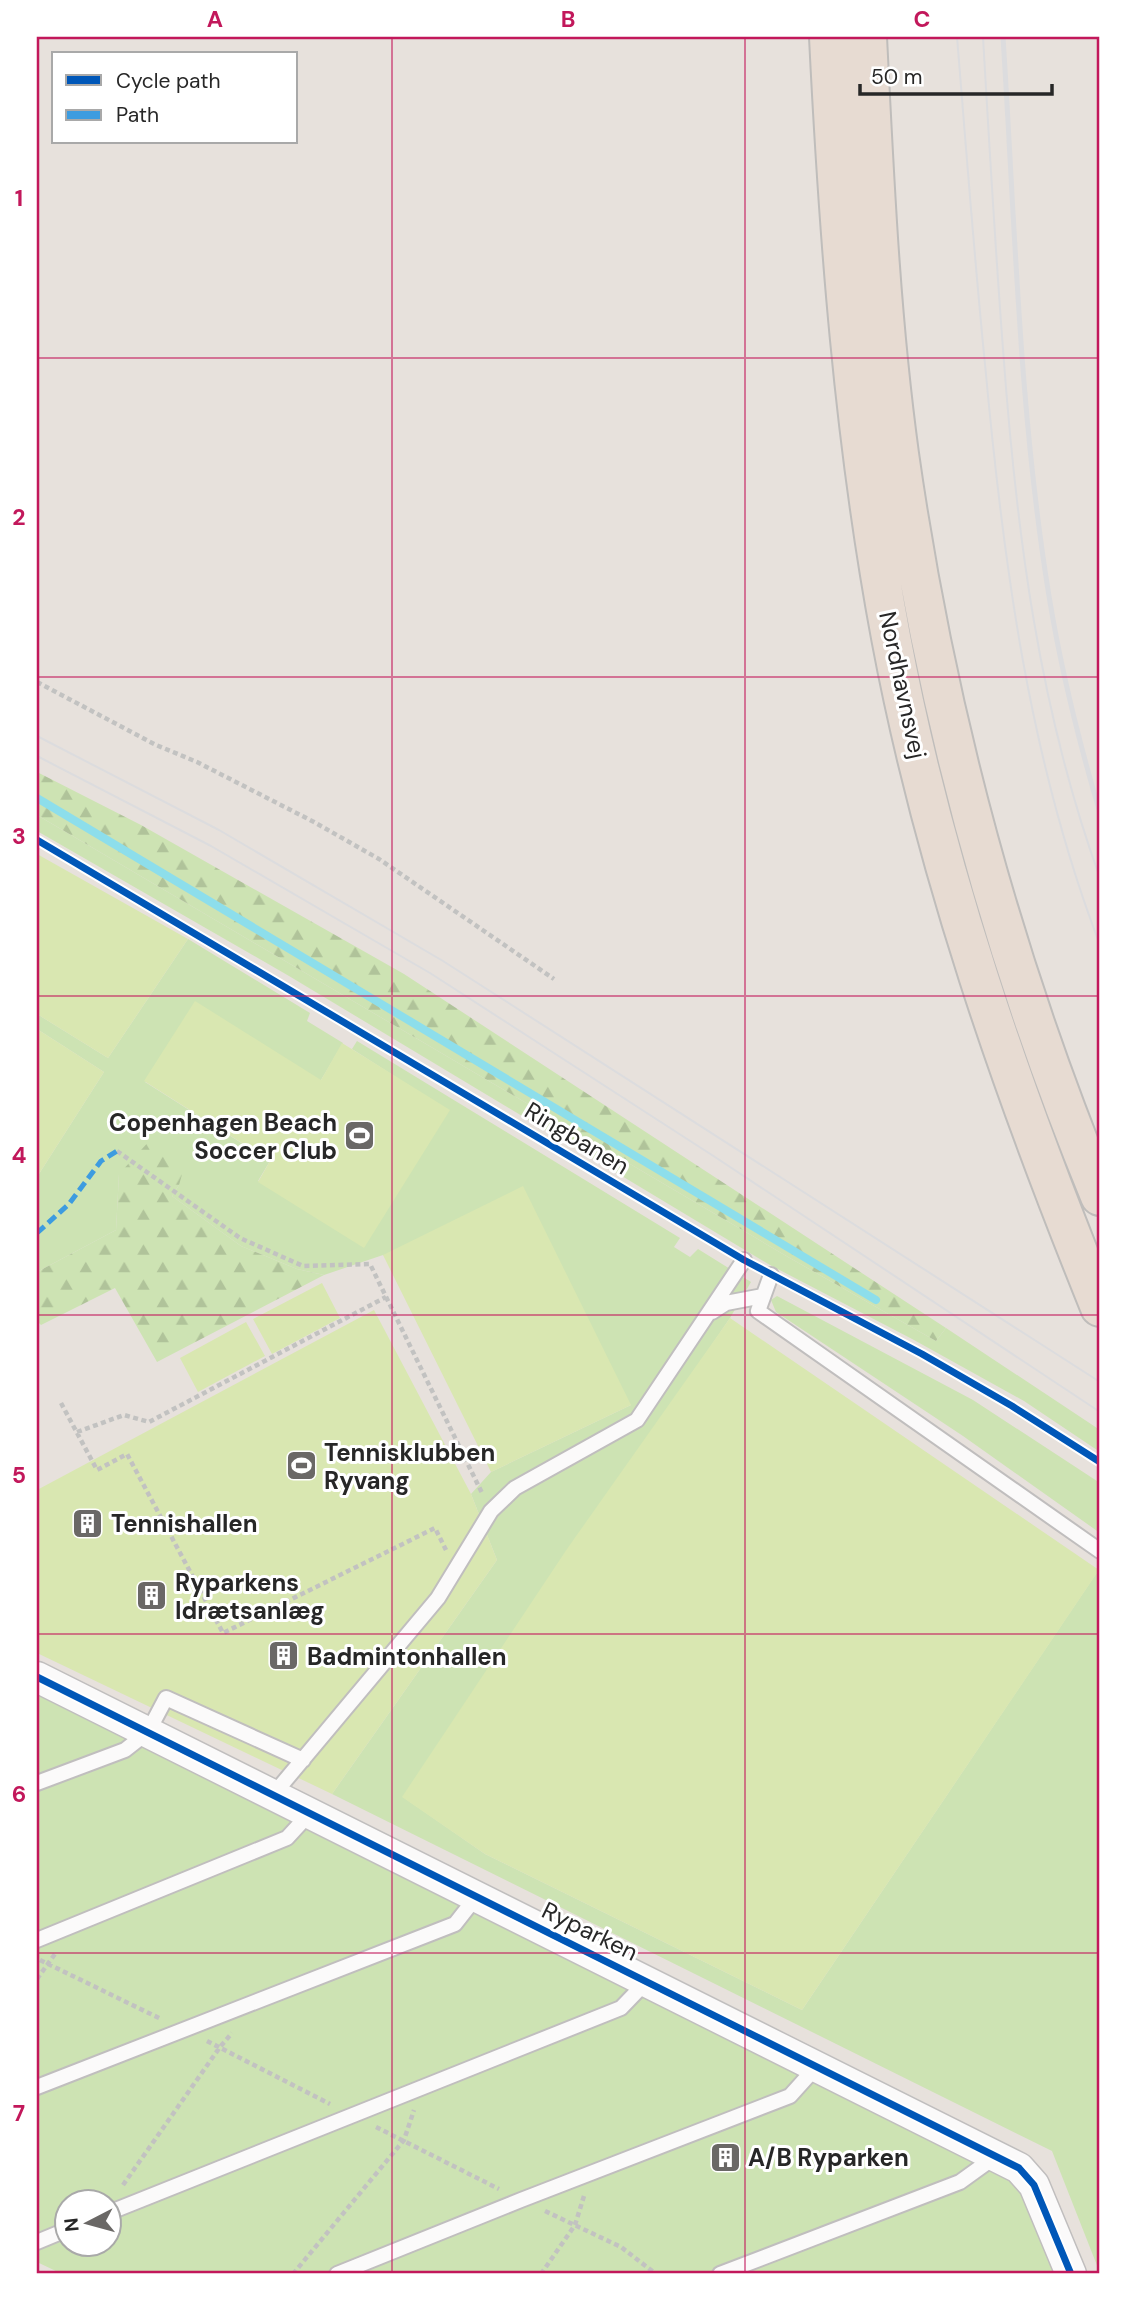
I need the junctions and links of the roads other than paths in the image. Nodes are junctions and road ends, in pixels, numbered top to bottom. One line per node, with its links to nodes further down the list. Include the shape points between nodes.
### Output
1 (829, 37): 4 (highway, Nordhavnsvej)
2 (867, 37): 3 (highway, Nordhavnsvej)
3 (876, 203): 4 (lane, via 862,267); 5 (highway, Nordhavnsvej)
4 (838, 205): 6 (highway, Nordhavnsvej)
5 (887, 353): 6 (lane, via 864,292); 7 (highway, Nordhavnsvej, via 918,572 961,778 1034,1024)
6 (850, 356): 11 (highway, Nordhavnsvej, via 891,638 943,855 1013,1078)
7 (1100, 1196)
8 (744, 1260): 12 (lane)
9 (771, 1275): 10 (lane)
10 (763, 1296): 12 (lane, via 726,1303); 13 (lane, via 758,1311)
11 (1100, 1307)
12 (708, 1314): 16 (lane, via 637,1420 515,1488 491,1511 438,1598)
13 (1100, 1551)
14 (37, 1677): 15 (street, Ryparken)
15 (148, 1732): 16 (lane, via 166,1698); 17 (lane, via 125,1750); 18 (street, Ryparken)
16 (303, 1760): 18 (lane)
17 (37, 1783)
18 (273, 1795): 19 (street, Ryparken)
19 (310, 1813): 20 (street, Ryparken); 21 (lane, via 287,1838)
20 (477, 1896): 22 (street, Ryparken); 24 (lane, via 455,1924)
21 (37, 1940)
22 (647, 1981): 23 (street, Ryparken); 26 (lane, Ryparken, via 621,2008)
23 (817, 2066): 25 (street, Ryparken); 27 (lane, via 790,2096)
24 (37, 2087)
25 (996, 2156): 28 (lane, via 960,2182); 29 (street, Ryparken, via 1019,2168 1034,2185)
26 (122, 2207)
27 (337, 2274)
28 (720, 2274)
29 (1071, 2274)

